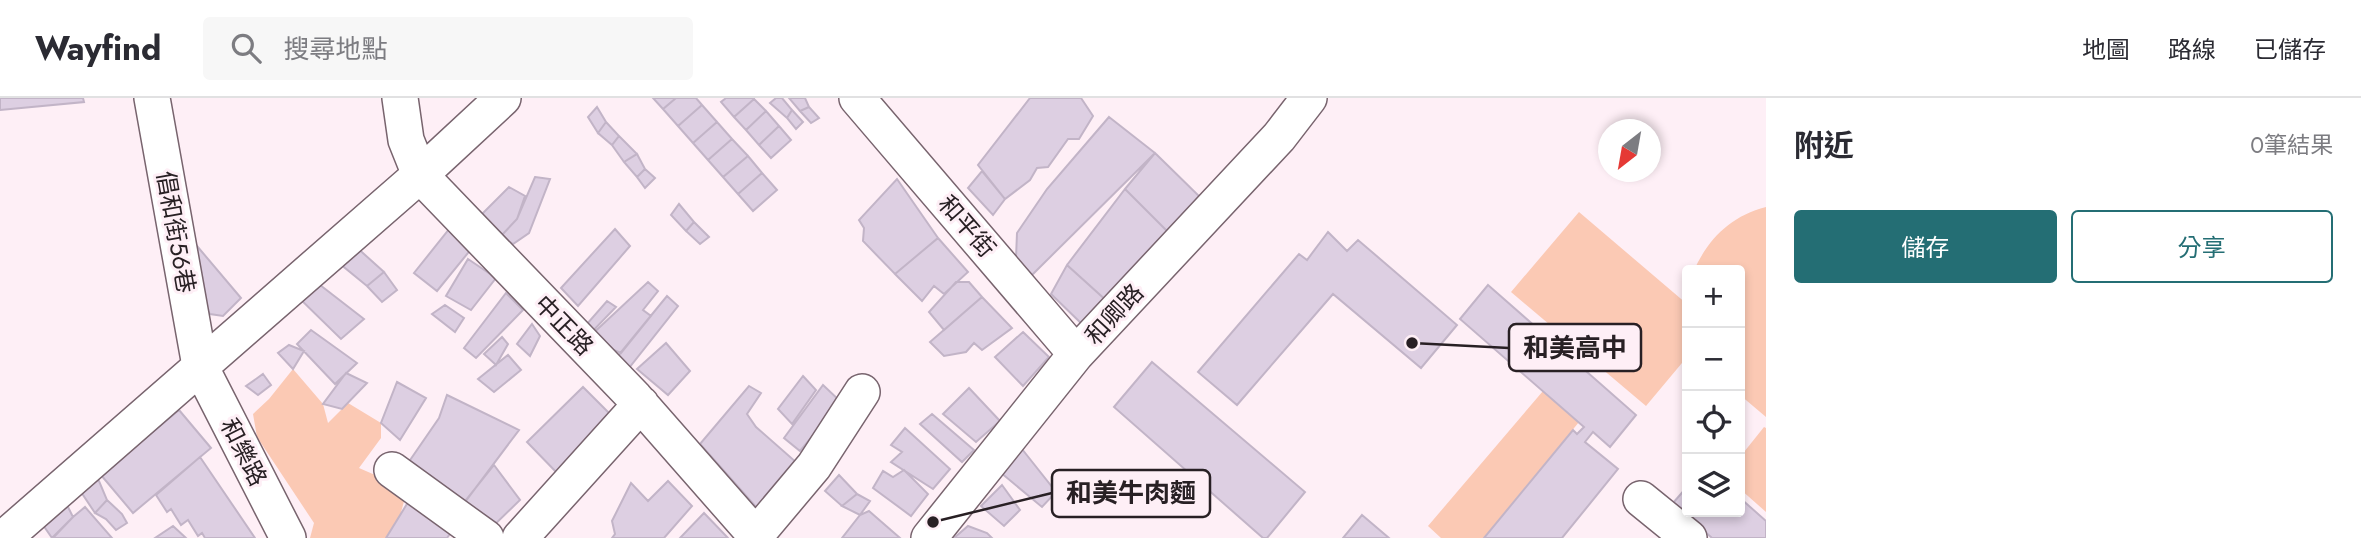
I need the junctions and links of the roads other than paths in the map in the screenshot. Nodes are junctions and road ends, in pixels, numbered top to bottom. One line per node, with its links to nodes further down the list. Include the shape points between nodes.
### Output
1 (152, 98): 8 (street, 倡和街56巷)
2 (400, 98): 6 (street, 中正路, via 406,139)
3 (503, 98): 6 (street)
4 (857, 98): 7 (street, 和平街)
5 (1309, 98): 7 (street, 和卿路, via 1279,137)
6 (420, 175): 8 (street); 10 (street, 中正路)
7 (1076, 354): 18 (street, 和卿路)
8 (200, 366): 13 (street); 15 (street, 和樂路)
9 (862, 392): 14 (street, via 814,466)
10 (641, 404): 14 (street, 中正路); 17 (street)
11 (392, 470): 16 (street)
12 (1641, 499): 19 (street)
13 (22, 532)
14 (757, 537)
15 (288, 538)
16 (486, 538)
17 (520, 538)
18 (929, 538)
19 (1689, 538)

